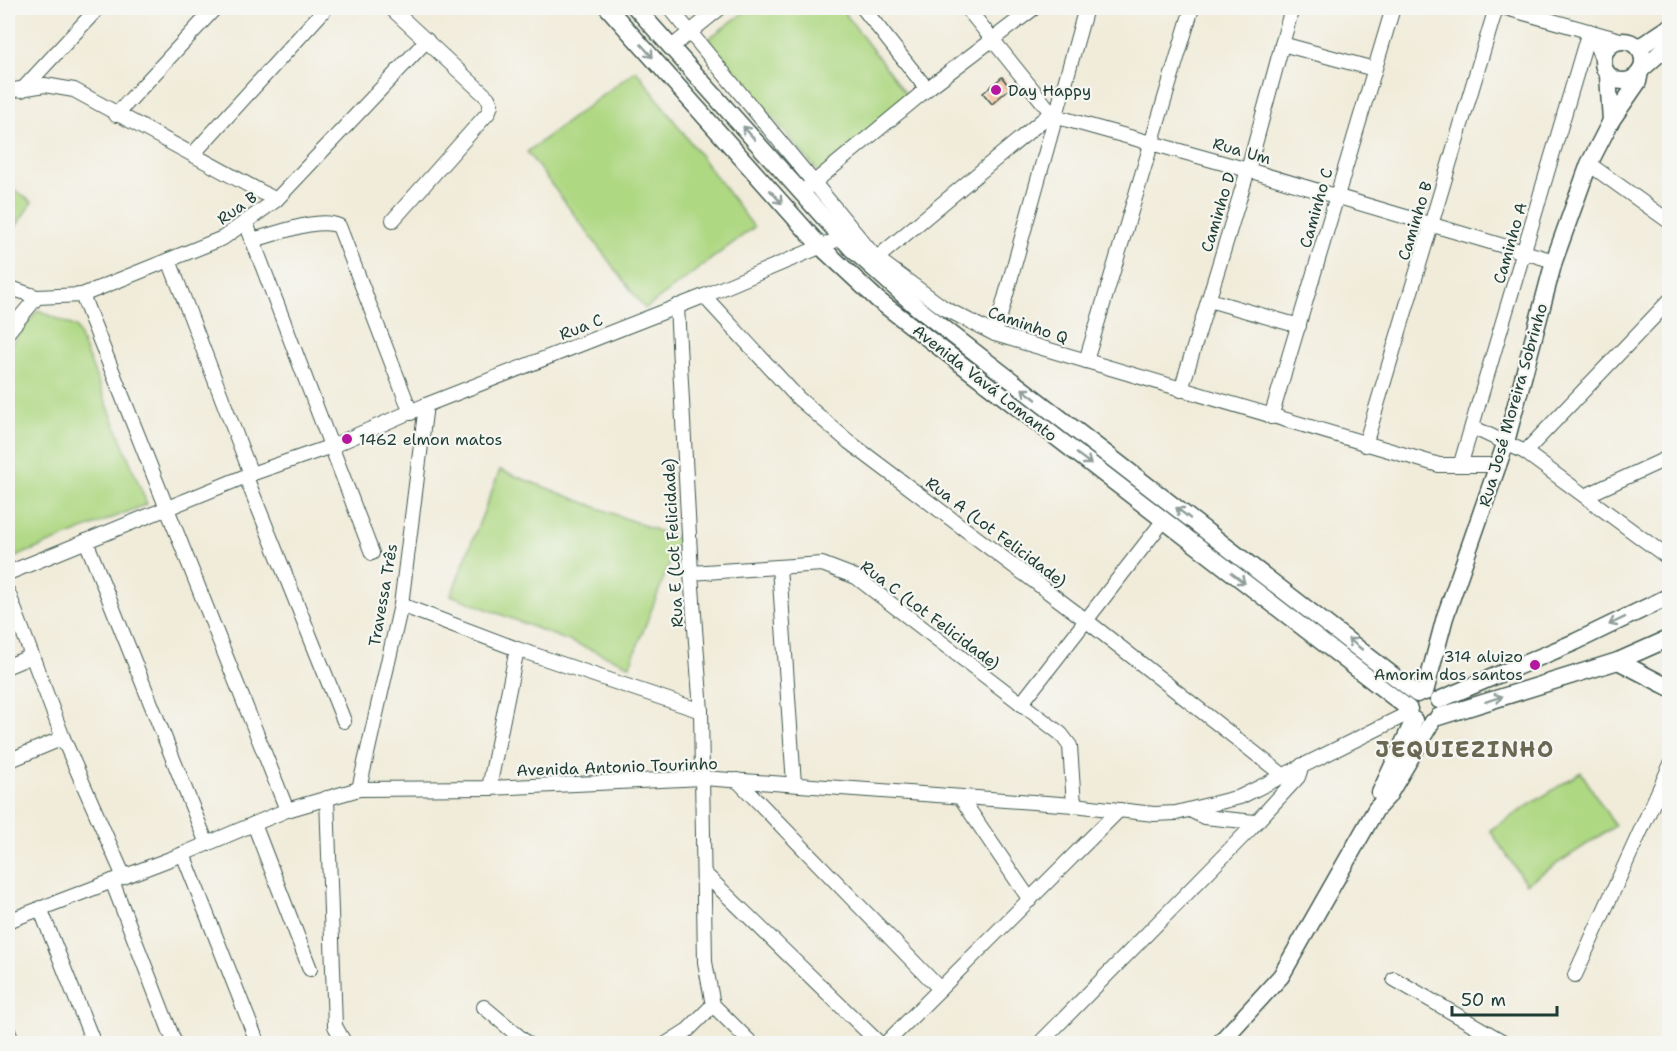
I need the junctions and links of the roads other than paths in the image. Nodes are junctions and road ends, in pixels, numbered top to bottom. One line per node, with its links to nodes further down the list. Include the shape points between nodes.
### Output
1 (98, 8): 32 (street)
2 (215, 8): 34 (street)
3 (326, 8): 38 (street)
4 (391, 8): 21 (street)
5 (608, 8): 50 (street, Avenida Vavá Lomanto, one-way to 50)
6 (636, 8): 26 (street, Avenida Vavá Lomanto)
7 (670, 8): 19 (street, Caminho Q)
8 (720, 8): 19 (street)
9 (967, 8): 22 (street)
10 (1034, 8): 22 (street)
11 (1086, 8): 35 (street)
12 (1192, 8): 37 (street)
13 (1292, 8): 24 (street, Caminho D)
14 (1393, 8): 29 (street, Caminho C)
15 (1496, 8): 47 (street, Caminho B)
16 (1506, 8): 20 (street)
17 (868, 9): 31 (street)
18 (1670, 27): 25 (street)
19 (690, 31): 26 (street); 41 (street, Caminho Q)
20 (1590, 32): 23 (street); 28 (street); 51 (street, Caminho A)
21 (427, 40): 43 (street, Rua B); 44 (street, via 488,98 490,109)
22 (993, 40): 31 (street); 35 (street)
23 (1620, 40): 25 (street); 28 (street, via 1608,46)
24 (1282, 44): 29 (street); 40 (street, Caminho D)
25 (1644, 44): 27 (street); 30 (street)
26 (673, 46): 41 (street, Avenida Vavá Lomanto, one-way to 26)
27 (1668, 49): 30 (street)
28 (1605, 67): 30 (street, via 1621,81 1629,81); 36 (street)
29 (1374, 69): 42 (street, Caminho C)
30 (1641, 70): 36 (street, Rua José Moreira Sobrinho, via 1634,89)
31 (927, 89): 41 (street)
32 (22, 90): 33 (street); 34 (street, via 45,85 74,90)
33 (8, 91)
34 (116, 115): 38 (street)
35 (1053, 115): 37 (street, Rua Um); 54 (street); 64 (street)
36 (1611, 121): 39 (street, Rua José Moreira Sobrinho)
37 (1152, 142): 40 (street, Rua Um); 65 (street)
38 (194, 153): 43 (street)
39 (1589, 164): 45 (street); 53 (street, Rua José Moreira Sobrinho)
40 (1248, 170): 42 (street, Rua Um); 59 (street, Caminho D)
41 (807, 188): 48 (street, Avenida Vavá Lomanto); 54 (street, Caminho Q)
42 (1337, 196): 47 (street, Rua Um); 62 (street, Caminho C)
43 (276, 200): 46 (street, Rua B)
44 (393, 220)
45 (1670, 222)
46 (246, 223): 49 (street); 52 (street, Rua B, via 223,238)
47 (1431, 225): 51 (street, Rua Um); 72 (street, Caminho B)
48 (841, 237): 50 (street, Rua C); 54 (street, Avenida Vavá Lomanto)
49 (252, 240): 68 (street, via 318,223 339,226); 73 (street)
50 (820, 246): 57 (street, Rua C); 81 (street, Avenida Vavá Lomanto, one-way to 81, via 878,300)
51 (1525, 254): 53 (street, Rua Um); 70 (street, Caminho A)
52 (169, 260): 56 (street, Rua B); 78 (street)
53 (1554, 261): 71 (street, Rua José Moreira Sobrinho)
54 (872, 262): 64 (street, Caminho Q, via 944,308); 98 (street, Avenida Vavá Lomanto, one-way to 54, via 919,309)
55 (8, 287): 58 (street, Rua B)
56 (82, 295): 58 (street, Rua B); 80 (street)
57 (704, 296): 61 (street, Rua C); 91 (street, Rua A (Lot Felicidade), via 798,398 849,442)
58 (37, 297): 63 (street)
59 (1209, 300): 62 (street); 66 (street, Caminho D)
60 (1670, 300): 74 (street)
61 (677, 306): 67 (street, Rua C); 87 (street, Rua E (Lot Felicidade))
62 (1299, 327): 69 (street, Caminho C)
63 (8, 332)
64 (995, 334): 65 (street, Caminho Q)
65 (1086, 361): 66 (street, Caminho Q)
66 (1181, 390): 69 (street, Caminho Q)
67 (426, 405): 68 (street, Rua C); 90 (street, Travessa Três)
68 (411, 413): 73 (street, Rua C)
69 (1271, 417): 72 (street, Caminho Q)
70 (1472, 427): 71 (street); 76 (street, Caminho A)
71 (1506, 442): 74 (street); 77 (street, Rua José Moreira Sobrinho)
72 (1365, 445): 76 (street, Caminho Q, via 1439,465)
73 (332, 446): 78 (street, Rua C); 83 (street)
74 (1525, 452): 79 (street)
75 (1670, 456): 79 (street)
76 (1461, 463): 77 (street, Caminho Q)
77 (1499, 465): 98 (street, Rua José Moreira Sobrinho, via 1444,617)
78 (249, 476): 80 (street, Rua C); 102 (street)
79 (1585, 495): 84 (street)
80 (168, 507): 82 (street, Rua C); 116 (street)
81 (1164, 520): 91 (street); 101 (street, Avenida Vavá Lomanto, one-way to 101)
82 (86, 541): 86 (street, Rua C); 121 (street)
83 (372, 553)
84 (1670, 559)
85 (779, 567): 87 (street, Rua C (Lot Felicidade)); 99 (street, Rua C (Lot Felicidade), via 822,564 856,577); 110 (street)
86 (8, 573)
87 (691, 573): 100 (street, Rua E (Lot Felicidade))
88 (8, 592): 94 (street)
89 (1670, 596): 98 (street, one-way to 98, via 1575,642)
90 (401, 605): 93 (street); 112 (street, Travessa Três)
91 (1087, 621): 99 (street); 107 (street, Rua A (Lot Felicidade))
92 (1670, 638): 95 (street)
93 (517, 649): 100 (street); 111 (street)
94 (32, 656): 96 (street); 103 (street)
95 (1618, 661): 97 (street); 101 (street, one-way to 95)
96 (8, 666)
97 (1670, 688)
98 (1427, 695): 101 (street, via 1411,700); 101 (street, via 1441,712)
99 (1021, 704): 115 (street, Rua C (Lot Felicidade), via 1070,746)
100 (701, 711): 108 (street, Rua E (Lot Felicidade))
101 (1420, 716): 105 (street, Avenida Antonio Tourinho); 146 (street, via 1382,788 1376,809 1281,976)
102 (344, 721)
103 (63, 738): 104 (street); 124 (street)
104 (8, 761)
105 (1302, 765): 107 (street, Avenida Antonio Tourinho); 119 (street, via 1298,777)
106 (1670, 766): 129 (street)
107 (1284, 776): 118 (street, Avenida Antonio Tourinho, via 1240,797)
108 (703, 778): 109 (street, Avenida Antonio Tourinho); 111 (street, Avenida Antonio Tourinho); 123 (street, Rua E (Lot Felicidade))
109 (737, 780): 110 (street, Avenida Antonio Tourinho); 131 (street)
110 (794, 784): 114 (street, Avenida Antonio Tourinho)
111 (489, 788): 112 (street, Avenida Antonio Tourinho)
112 (359, 789): 113 (street, Avenida Antonio Tourinho)
113 (327, 798): 116 (street, Avenida Antonio Tourinho); 139 (street, via 335,1026)
114 (961, 798): 115 (street, Avenida Antonio Tourinho); 125 (street)
115 (1074, 805): 117 (street, Avenida Antonio Tourinho)
116 (287, 810): 120 (street, Avenida Antonio Tourinho)
117 (1119, 810): 118 (street, Avenida Antonio Tourinho, via 1154,814); 125 (street)
118 (1190, 810): 119 (street, via 1204,817)
119 (1256, 822): 145 (street)
120 (254, 824): 121 (street, Avenida Antonio Tourinho); 128 (street)
121 (207, 844): 122 (street, Avenida Antonio Tourinho)
122 (183, 854): 124 (street, Avenida Antonio Tourinho); 138 (street)
123 (704, 873): 132 (street, Rua E (Lot Felicidade), via 705,962); 143 (street)
124 (118, 879): 126 (street, Avenida Antonio Tourinho); 137 (street)
125 (1030, 900): 131 (street)
126 (40, 908): 127 (street, Avenida Antonio Tourinho); 136 (street)
127 (8, 921)
128 (310, 969)
129 (1575, 975)
130 (1394, 980): 147 (street)
131 (940, 988): 144 (street)
132 (713, 1005): 141 (street, via 688,1030); 142 (street)
133 (484, 1007): 140 (street)
134 (8, 1030): 135 (street)
135 (13, 1044)
136 (94, 1044)
137 (175, 1044)
138 (258, 1044)
139 (345, 1044)
140 (528, 1044)
141 (666, 1044)
142 (752, 1044)
143 (880, 1044)
144 (885, 1044)
145 (1039, 1044)
146 (1219, 1044)
147 (1507, 1044)

